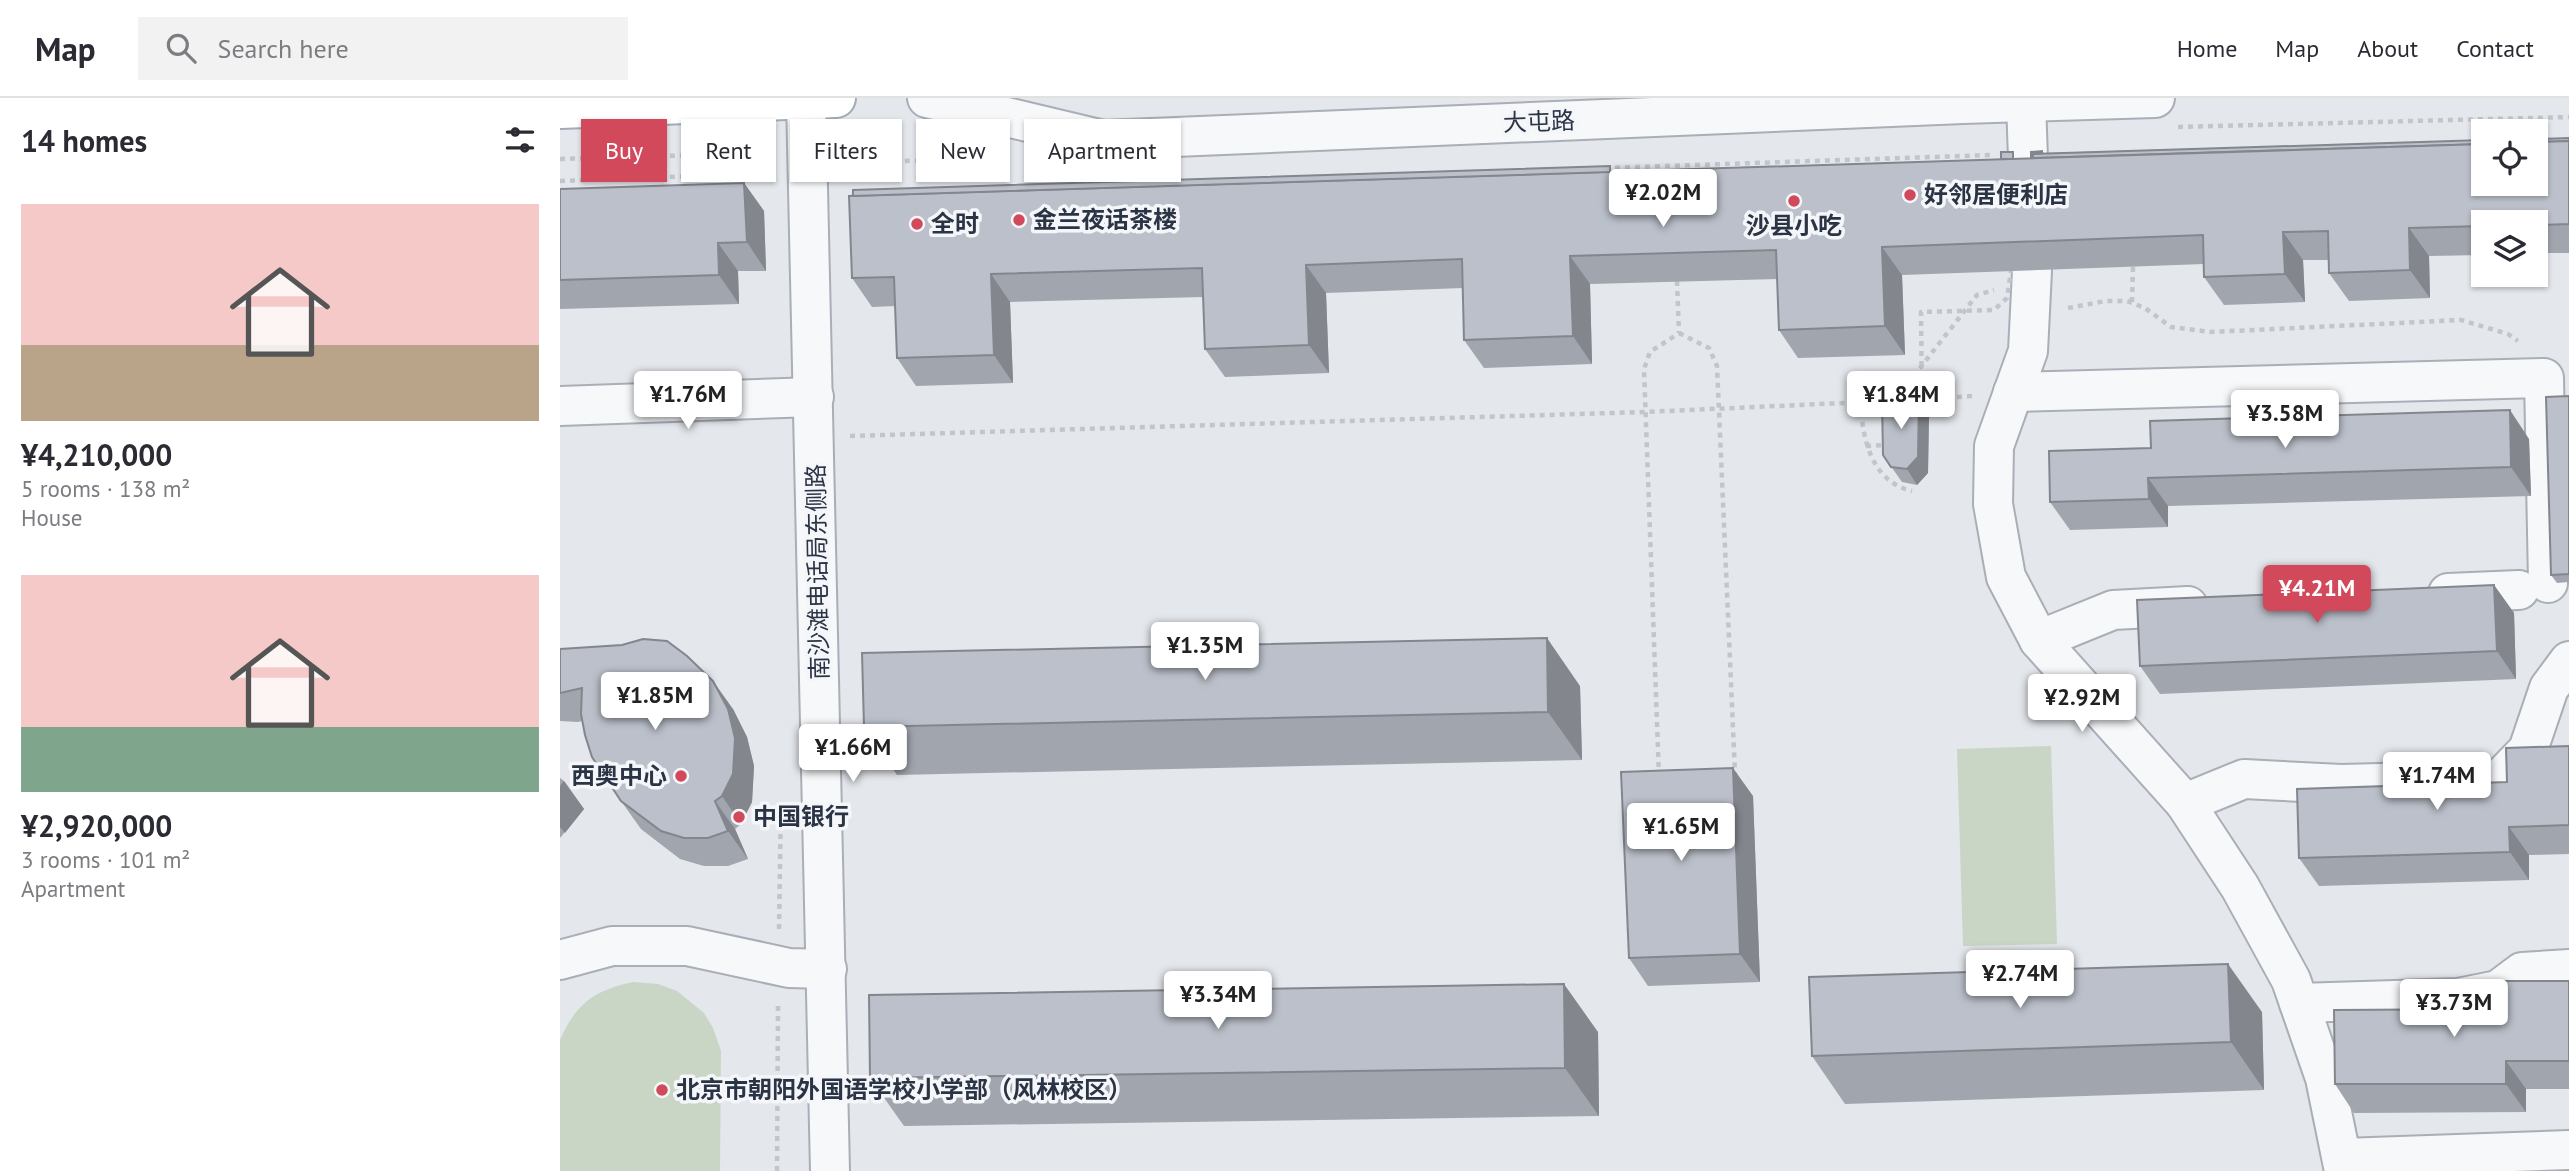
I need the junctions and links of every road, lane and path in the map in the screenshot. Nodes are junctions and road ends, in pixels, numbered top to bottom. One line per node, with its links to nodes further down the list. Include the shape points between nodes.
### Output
1 (927, 98): 4 (street, 大屯路, via 1103,140)
2 (2155, 98): 4 (street, 大屯路)
3 (821, 99): 5 (main road); 24 (street, 南沙滩电话局东侧路)
4 (2026, 102): 15 (street)
5 (560, 109)
6 (781, 153): 9 (path)
7 (1676, 153): 10 (path)
8 (1998, 155): 10 (path)
9 (560, 159)
10 (1677, 166): 11 (path); 13 (path)
11 (1604, 168)
12 (681, 176): 14 (path)
13 (1677, 178)
14 (560, 181)
15 (2029, 187)
16 (2133, 266): 19 (path)
17 (2019, 276): 23 (street, via 2028,351); 25 (path, via 1977,295); 30 (path, bridge, via 1994,310 1921,312)
18 (1677, 281): 21 (path)
19 (2132, 302): 20 (path, via 2106,301); 22 (path, via 2171,327 2211,332 2460,320 2508,334)
20 (2058, 310)
21 (1679, 333): 28 (path, via 1709,348 1717,366); 29 (path, via 1650,352 1644,369)
22 (2526, 346)
23 (2013, 392): 25 (path); 35 (street, via 2544,378 2533,587); 37 (street, via 1994,446 1993,504 2006,577)
24 (814, 397): 27 (street); 31 (street, 南沙滩电话局东侧路)
25 (1895, 400): 26 (path)
26 (1860, 402): 28 (path); 33 (path)
27 (560, 406)
28 (1718, 408): 29 (path); 39 (path)
29 (1645, 412): 31 (path); 40 (path)
30 (1922, 414)
31 (815, 438): 43 (street, 南沙滩电话局东侧路)
32 (1894, 445): 33 (path)
33 (1866, 446): 34 (path, via 1886,477)
34 (1912, 491)
35 (2410, 595)
36 (2221, 604): 37 (street, via 2113,610)
37 (2039, 640): 41 (street)
38 (2569, 661): 41 (street, via 2549,688 2528,750 2499,780 2341,784 2244,779)
39 (1735, 782)
40 (1659, 787)
41 (2185, 803): 45 (street, via 2240,887)
42 (560, 960): 43 (street, via 612,946 687,946 789,968)
43 (827, 969): 48 (street, 南沙滩电话局东侧路)
44 (2569, 969): 45 (street, via 2522,971 2498,990 2458,998)
45 (2299, 1003): 47 (street, via 2325,1078)
46 (2569, 1150): 47 (street)
47 (2344, 1165)
48 (830, 1171)

